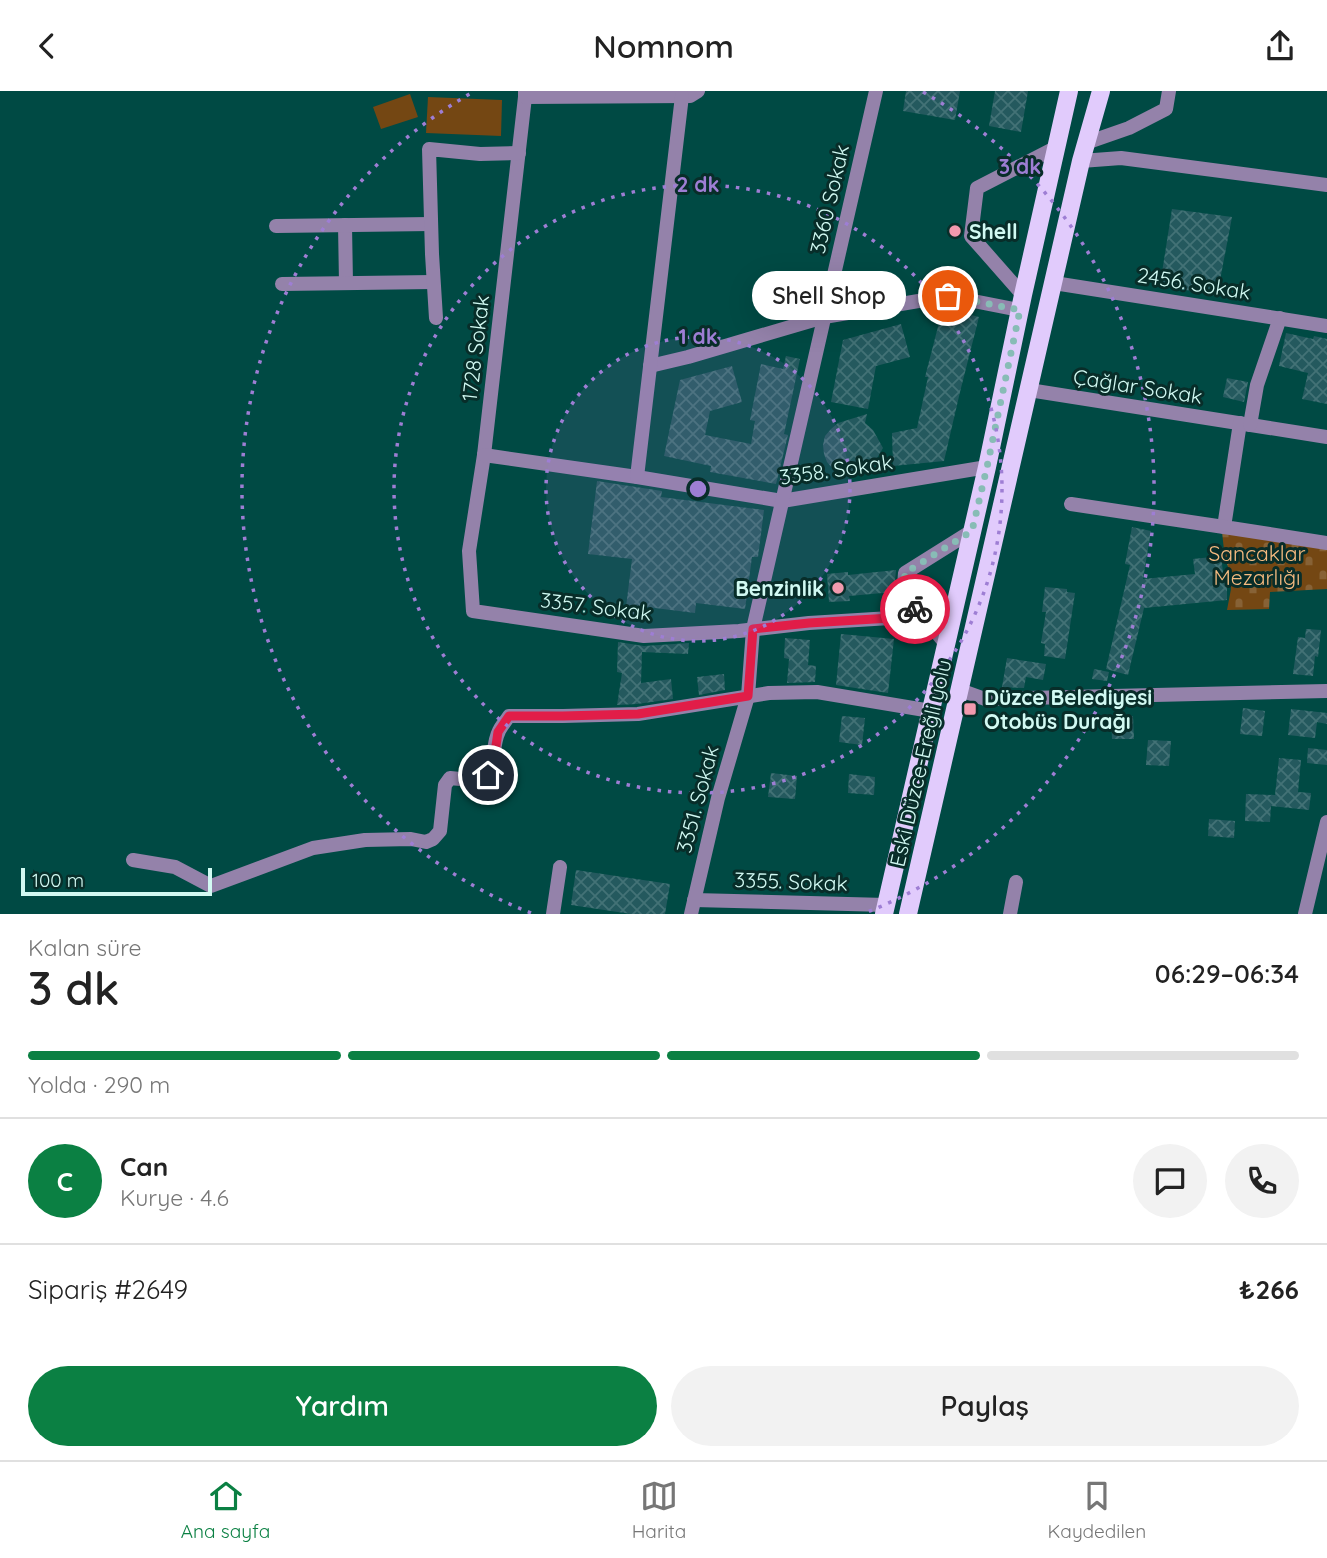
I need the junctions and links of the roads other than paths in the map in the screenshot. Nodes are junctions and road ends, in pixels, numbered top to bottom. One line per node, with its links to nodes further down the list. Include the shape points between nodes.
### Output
1 (698, 91): 7 (street)
2 (876, 91): 21 (street, 3360 Sokak)
3 (1069, 91): 9 (main road, Eski Düzce-Ereğli yolu)
4 (1101, 91): 8 (main road, Eski Düzce-Ereğli yolu)
5 (1170, 91): 8 (street, via 1166,109)
6 (525, 94): 7 (street); 10 (street, 1728 Sokak)
7 (682, 96): 25 (street)
8 (1086, 143): 11 (main road, Eski Düzce-Ereğli yolu)
9 (1056, 148): 20 (main road, Eski Düzce-Ereğli yolu); 20 (street, via 977,188 971,236)
10 (519, 153): 13 (street, via 429,149); 29 (street, 1728 Sokak)
11 (1081, 161): 12 (street, via 1121,158); 18 (main road, Eski Düzce-Ereğli yolu)
12 (1327, 185)
13 (431, 224): 14 (street); 16 (street)
14 (345, 225): 15 (street); 17 (street)
15 (276, 226)
16 (433, 282): 17 (street); 22 (street)
17 (346, 283): 19 (street)
18 (1054, 283): 23 (street, 2456. Sokak); 26 (main road, Eski Düzce-Ereğli yolu)
19 (282, 284)
20 (1021, 302): 21 (street, via 948,296); 30 (main road, Eski Düzce-Ereğli yolu)
21 (824, 317): 25 (street); 32 (street, 3360 Sokak)
22 (436, 318)
23 (1280, 318): 24 (street, 2456. Sokak); 27 (street)
24 (1327, 326)
25 (650, 366): 31 (street)
26 (1029, 390): 27 (street, Çağlar Sokak); 41 (main road, Eski Düzce-Ereğli yolu)
27 (1245, 424): 28 (street, Çağlar Sokak); 34 (street)
28 (1327, 437)
29 (484, 455): 31 (street, 3358. Sokak); 37 (street, 1728 Sokak, via 470,551)
30 (987, 467): 32 (street, 3358. Sokak); 35 (main road, Eski Düzce-Ereğli yolu)
31 (637, 477): 32 (street, 3358. Sokak)
32 (782, 501): 39 (street, 3351. Sokak)
33 (1071, 504): 34 (street)
34 (1224, 527): 36 (street)
35 (972, 531): 38 (street, via 905,573 903,598); 40 (main road, Eski Düzce-Ereğli yolu)
36 (1327, 543)
37 (473, 611): 39 (street, 3357. Sokak, via 643,636)
38 (923, 616): 39 (street, 3357. Sokak); 40 (street)
39 (753, 629): 43 (street, 3351. Sokak)
40 (946, 644): 44 (main road, Eski Düzce-Ereğli yolu)
41 (960, 690): 42 (street, via 985,699); 52 (main road, Eski Düzce-Ereğli yolu)
42 (1327, 691)
43 (748, 696): 44 (street, via 817,692); 46 (street, via 638,714 509,716 498,732 488,775 481,781 450,778 445,785 440,831 426,842 365,839 313,848 211,886 175,867); 49 (street, 3351. Sokak)
44 (932, 711): 50 (main road, Eski Düzce-Ereğli yolu)
45 (1327, 822): 54 (street)
46 (132, 860)
47 (560, 867): 51 (street)
48 (1016, 882): 53 (street)
49 (692, 907): 50 (street, 3355. Sokak)
50 (884, 910)
51 (553, 914)
52 (908, 914)
53 (1010, 914)
54 (1305, 914)

